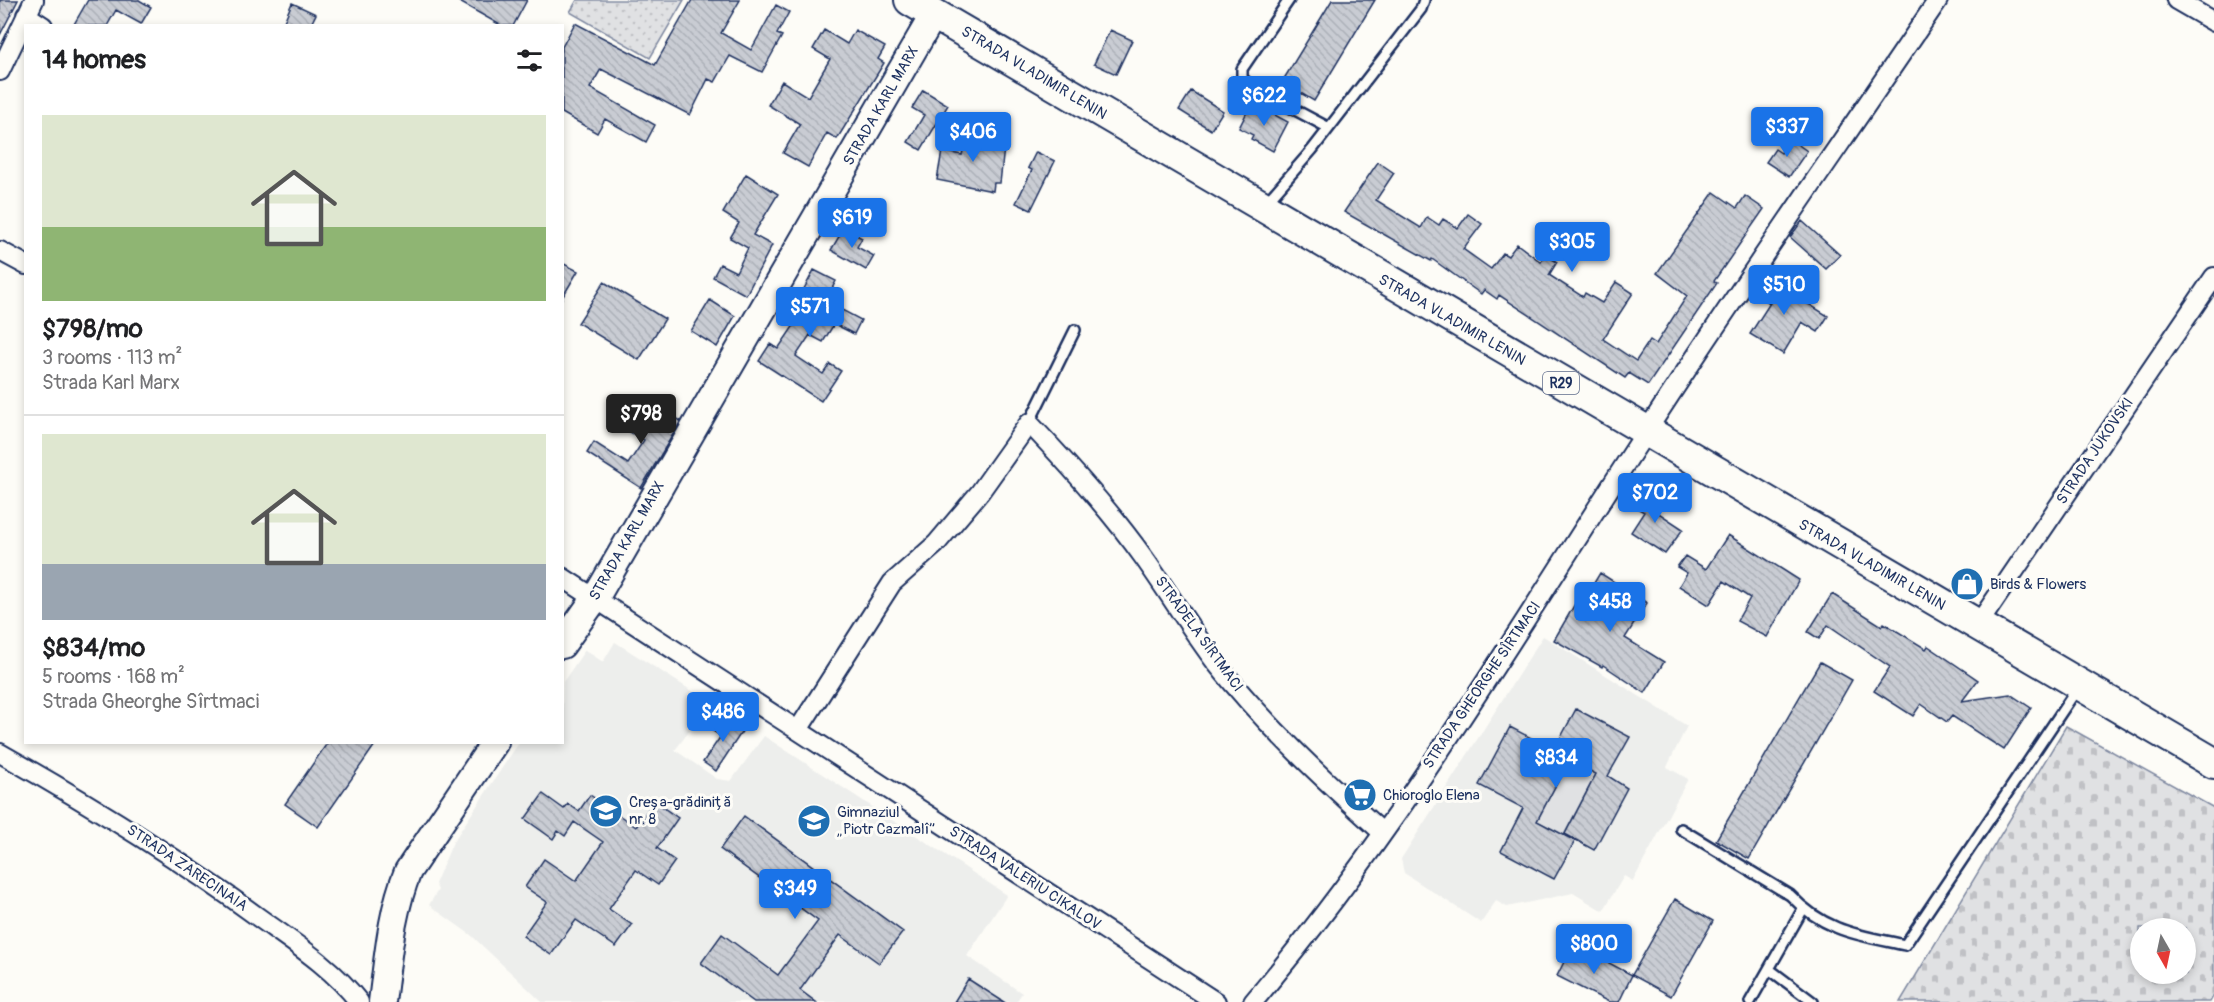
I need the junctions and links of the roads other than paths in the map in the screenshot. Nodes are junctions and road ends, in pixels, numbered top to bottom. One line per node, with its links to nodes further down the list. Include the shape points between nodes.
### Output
1 (1289, 0): 10 (lane, via 1242,69 1242,78)
2 (1424, 0): 10 (lane, via 1395,45)
3 (1938, 0): 17 (street, STRADA GHEORGHE SÎRTMACI)
4 (2176, 0): 7 (street)
5 (929, 5): 11 (main road, STRADA VLADIMIR LENIN / R29); 19 (street, STRADA KARL MARX)
6 (29, 8): 8 (street); 9 (street)
7 (2214, 22)
8 (41, 24)
9 (0, 71)
10 (1329, 128): 11 (lane)
11 (1262, 208): 17 (main road, STRADA VLADIMIR LENIN / R29)
12 (0, 251): 13 (street)
13 (24, 264)
14 (2214, 277): 20 (street, STRADA JUKOVSKI)
15 (1075, 330): 16 (lane)
16 (1029, 423): 23 (street, via 980,492 936,544 892,584); 28 (street, STRADELA SÎRTMACI, via 1071,467 1143,556 1245,698 1316,772)
17 (1645, 433): 20 (main road, STRADA VLADIMIR LENIN / R29); 28 (street, STRADA GHEORGHE SÎRTMACI, via 1521,628)
18 (564, 578): 19 (street, STRADA VALERIU CIKALOV)
19 (596, 597): 21 (street, STRADA KARL MARX); 23 (street, STRADA VALERIU CIKALOV)
20 (1977, 626): 22 (main road, STRADA VLADIMIR LENIN / R29)
21 (564, 642)
22 (2079, 687): 26 (main road, STRADA VLADIMIR LENIN / R29); 29 (lane, via 1905,945 1835,929)
23 (798, 729): 34 (street, STRADA VALERIU CIKALOV)
24 (494, 744): 33 (street, via 408,871 391,929)
25 (0, 753): 31 (street, STRADA ZARECINAIA, via 185,863 321,963)
26 (2214, 764)
27 (1681, 829): 29 (lane, via 1790,895)
28 (1383, 833): 35 (street, STRADA GHEORGHE SÎRTMACI)
29 (1803, 909): 30 (lane)
30 (1769, 969): 36 (lane); 37 (lane)
31 (345, 993): 32 (street, STRADA ZARECINAIA)
32 (359, 1002)
33 (382, 1002)
34 (1216, 1002)
35 (1253, 1002)
36 (1750, 1002)
37 (1813, 1002)

